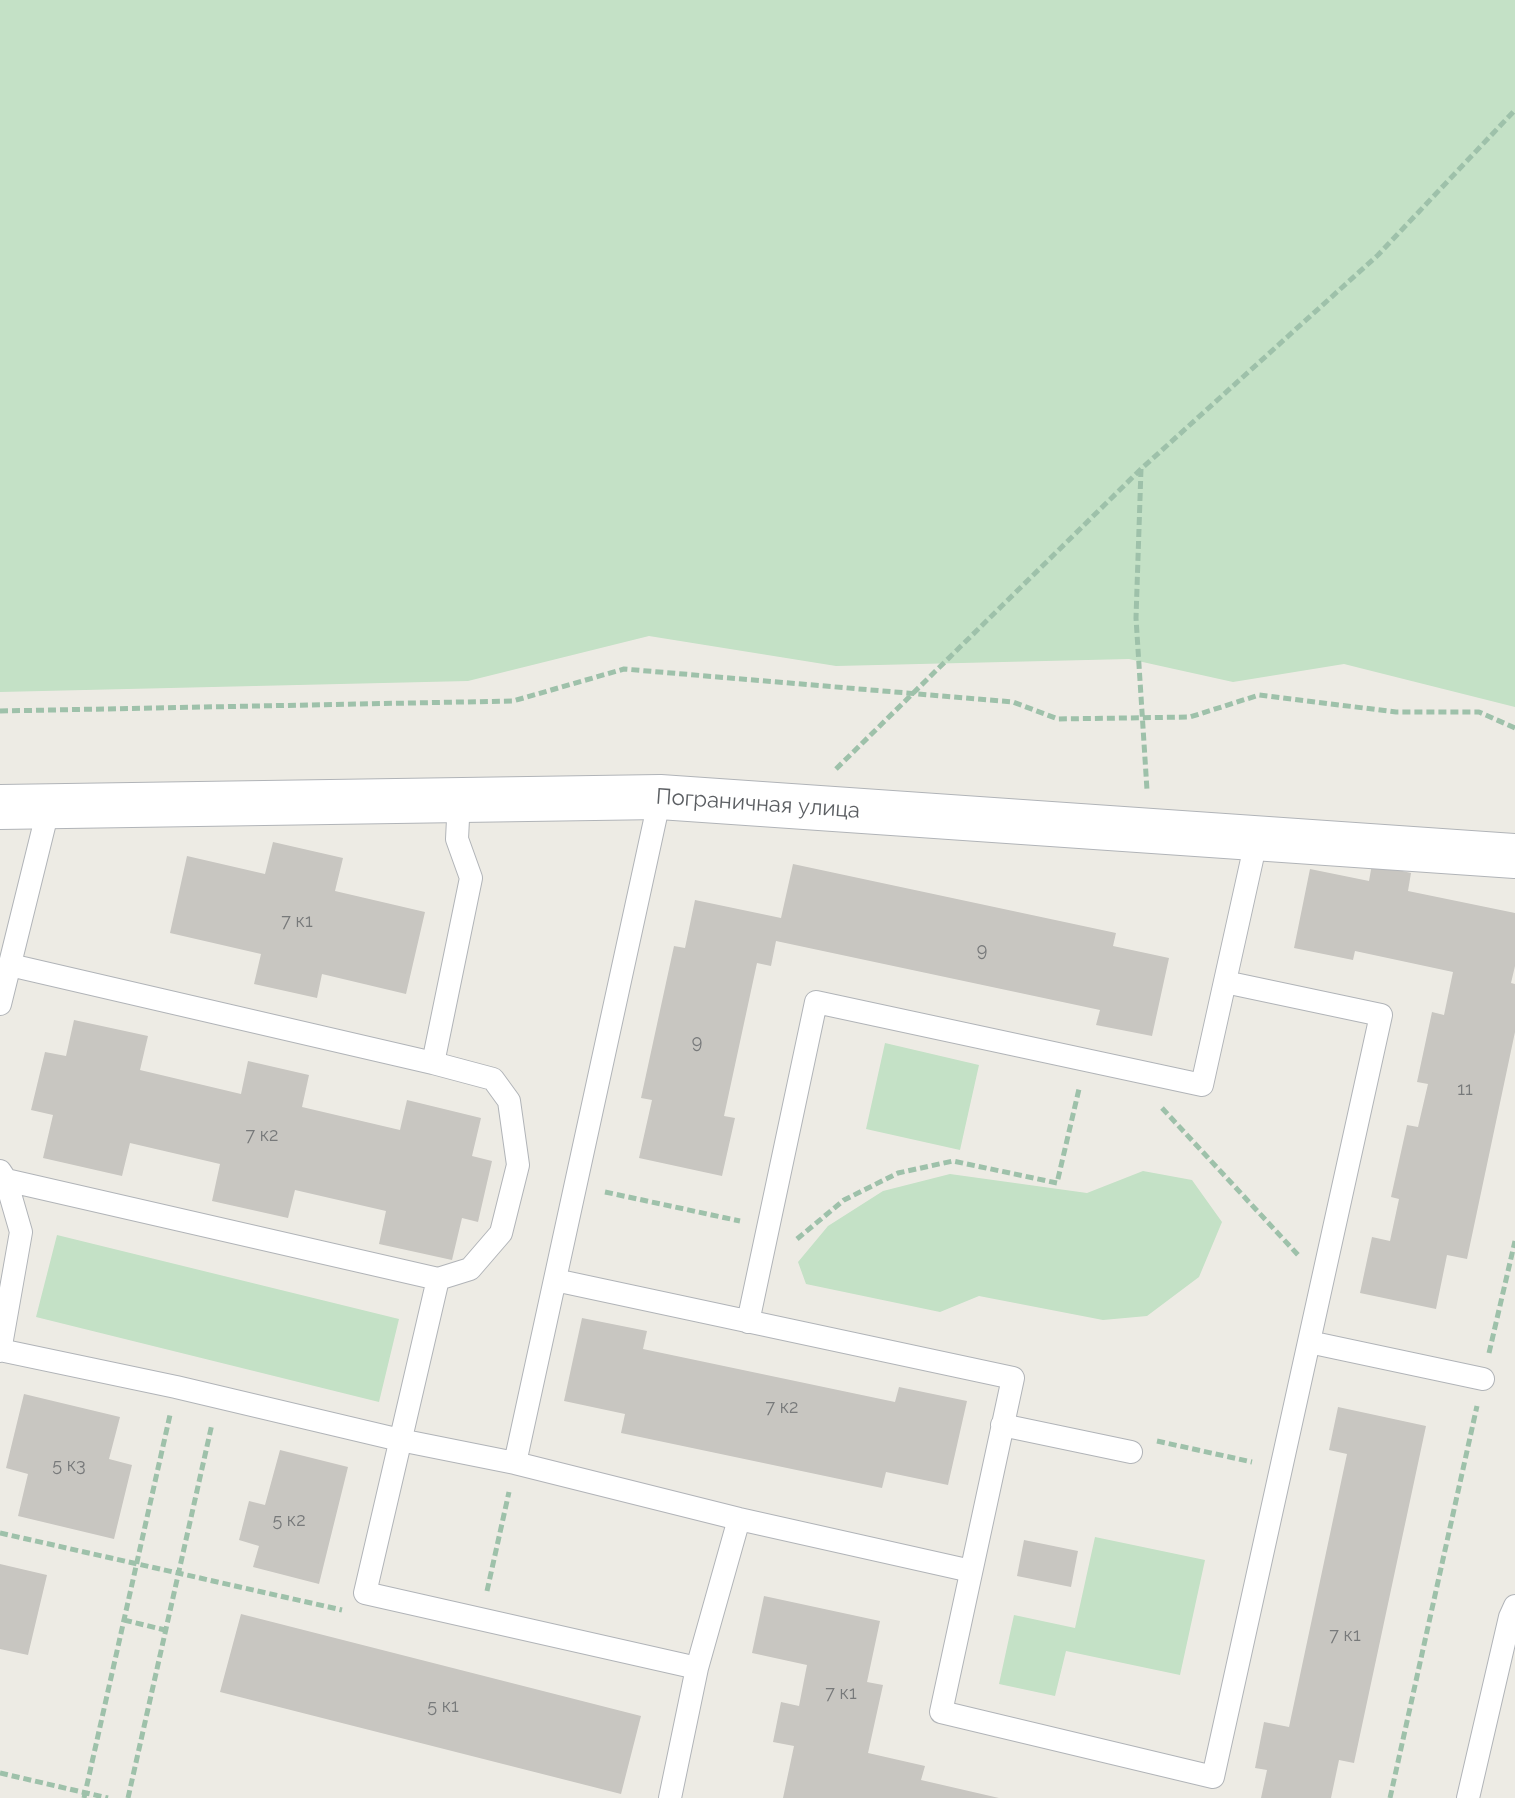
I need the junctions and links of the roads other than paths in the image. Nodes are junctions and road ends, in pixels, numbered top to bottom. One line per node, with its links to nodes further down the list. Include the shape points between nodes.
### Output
1 (660, 797): 2 (street, Пограничная улица); 5 (street, Пограничная улица); 13 (lane)
2 (459, 799): 3 (street, Пограничная улица); 10 (lane, via 457,839 471,878)
3 (49, 806): 4 (street, Пограничная улица); 7 (lane)
4 (0, 807)
5 (1257, 837): 6 (street, Пограничная улица); 8 (lane)
6 (1515, 856)
7 (10, 965): 9 (lane); 10 (lane)
8 (1225, 982): 14 (lane, via 1202,1085 816,1002); 15 (lane, via 1381,1015)
9 (0, 1004)
10 (433, 1063): 12 (lane, via 493,1079 509,1101 518,1165 501,1233 470,1269)
11 (3, 1176): 12 (lane); 16 (lane, via 21,1232)
12 (438, 1279): 19 (lane)
13 (555, 1280): 14 (lane); 21 (lane)
14 (748, 1322): 18 (lane, via 1013,1378)
15 (1309, 1342): 17 (lane); 23 (lane, via 1213,1777 941,1712)
16 (0, 1350): 19 (lane)
17 (1483, 1379)
18 (1002, 1425): 20 (lane); 23 (lane)
19 (400, 1440): 21 (lane); 25 (lane, via 365,1593)
20 (1131, 1452)
21 (515, 1463): 22 (lane)
22 (739, 1519): 23 (lane); 25 (lane)
23 (971, 1571)
24 (1515, 1606): 27 (lane)
25 (697, 1668): 26 (lane)
26 (670, 1798)
27 (1468, 1798)

